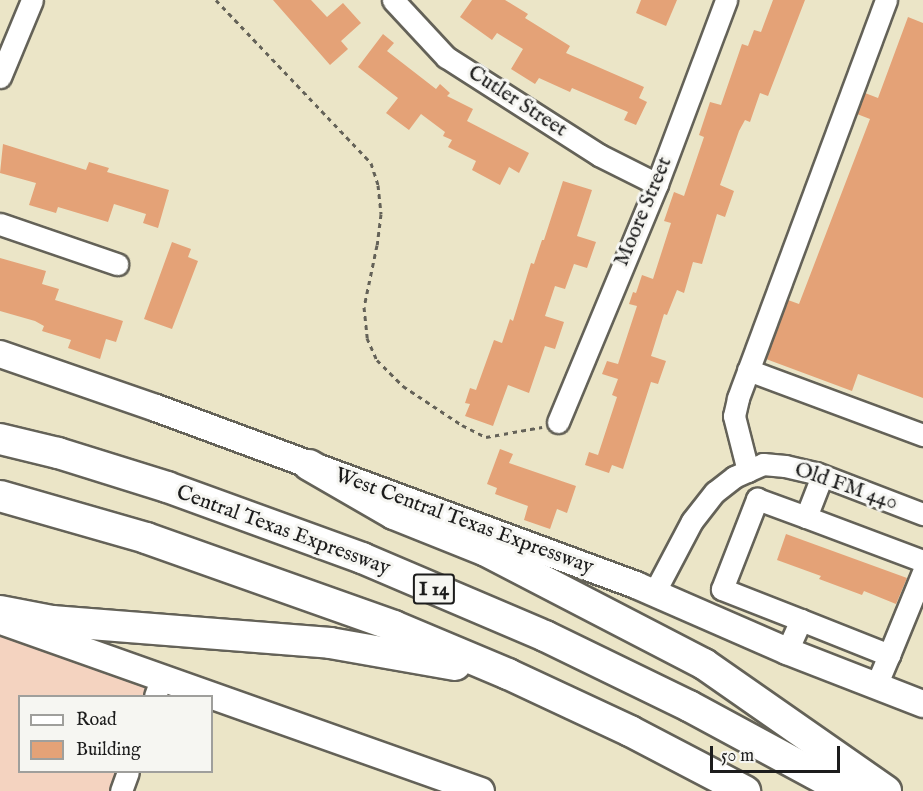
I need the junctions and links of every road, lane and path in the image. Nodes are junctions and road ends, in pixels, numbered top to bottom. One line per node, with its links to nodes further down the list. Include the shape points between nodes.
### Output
1 (216, 0): 12 (path, via 371,163 381,214 364,306 367,338 377,360 403,386 486,437 532,431)
2 (393, 0): 7 (street, Cutler Street, via 446,57 599,155)
3 (726, 0): 7 (street, Moore Street)
4 (886, 0): 11 (street)
5 (27, 1): 6 (street)
6 (0, 77)
7 (657, 184): 12 (street, Moore Street)
8 (0, 224): 9 (street)
9 (117, 264)
10 (0, 354): 15 (main road, West Central Texas Expressway)
11 (748, 370): 13 (street); 16 (street, via 734,416)
12 (558, 422)
13 (923, 435)
14 (0, 439): 39 (highway, Central Texas Expressway / I 14, via 167,487 362,558 584,655 689,706)
15 (309, 465): 23 (main road, West Central Texas Expressway); 40 (highway, via 394,514 486,551 704,664)
16 (748, 471): 17 (street, Old FM 440, via 763,464); 23 (street, Old FM 440, via 715,492 692,521)
17 (822, 476): 19 (street, Old FM 440); 20 (street)
18 (0, 496): 29 (highway, I 14, via 146,537 271,580)
19 (923, 514)
20 (806, 517): 21 (street); 25 (street, via 757,499 722,589)
21 (923, 561)
22 (923, 572): 28 (street)
23 (654, 593): 27 (main road, West Central Texas Expressway)
24 (0, 611): 29 (highway, via 52,621 330,643)
25 (801, 620): 27 (street); 28 (street)
26 (0, 621): 31 (main road)
27 (787, 651): 30 (main road, West Central Texas Expressway)
28 (889, 655): 30 (street)
29 (508, 674): 38 (highway, I 14)
30 (876, 685): 33 (main road, West Central Texas Expressway)
31 (159, 687): 32 (main road)
32 (184, 695)
33 (922, 701)
34 (213, 704): 37 (main road)
35 (127, 773): 36 (street)
36 (121, 791)
37 (481, 791)
38 (745, 791)
39 (846, 791)
40 (886, 791)

